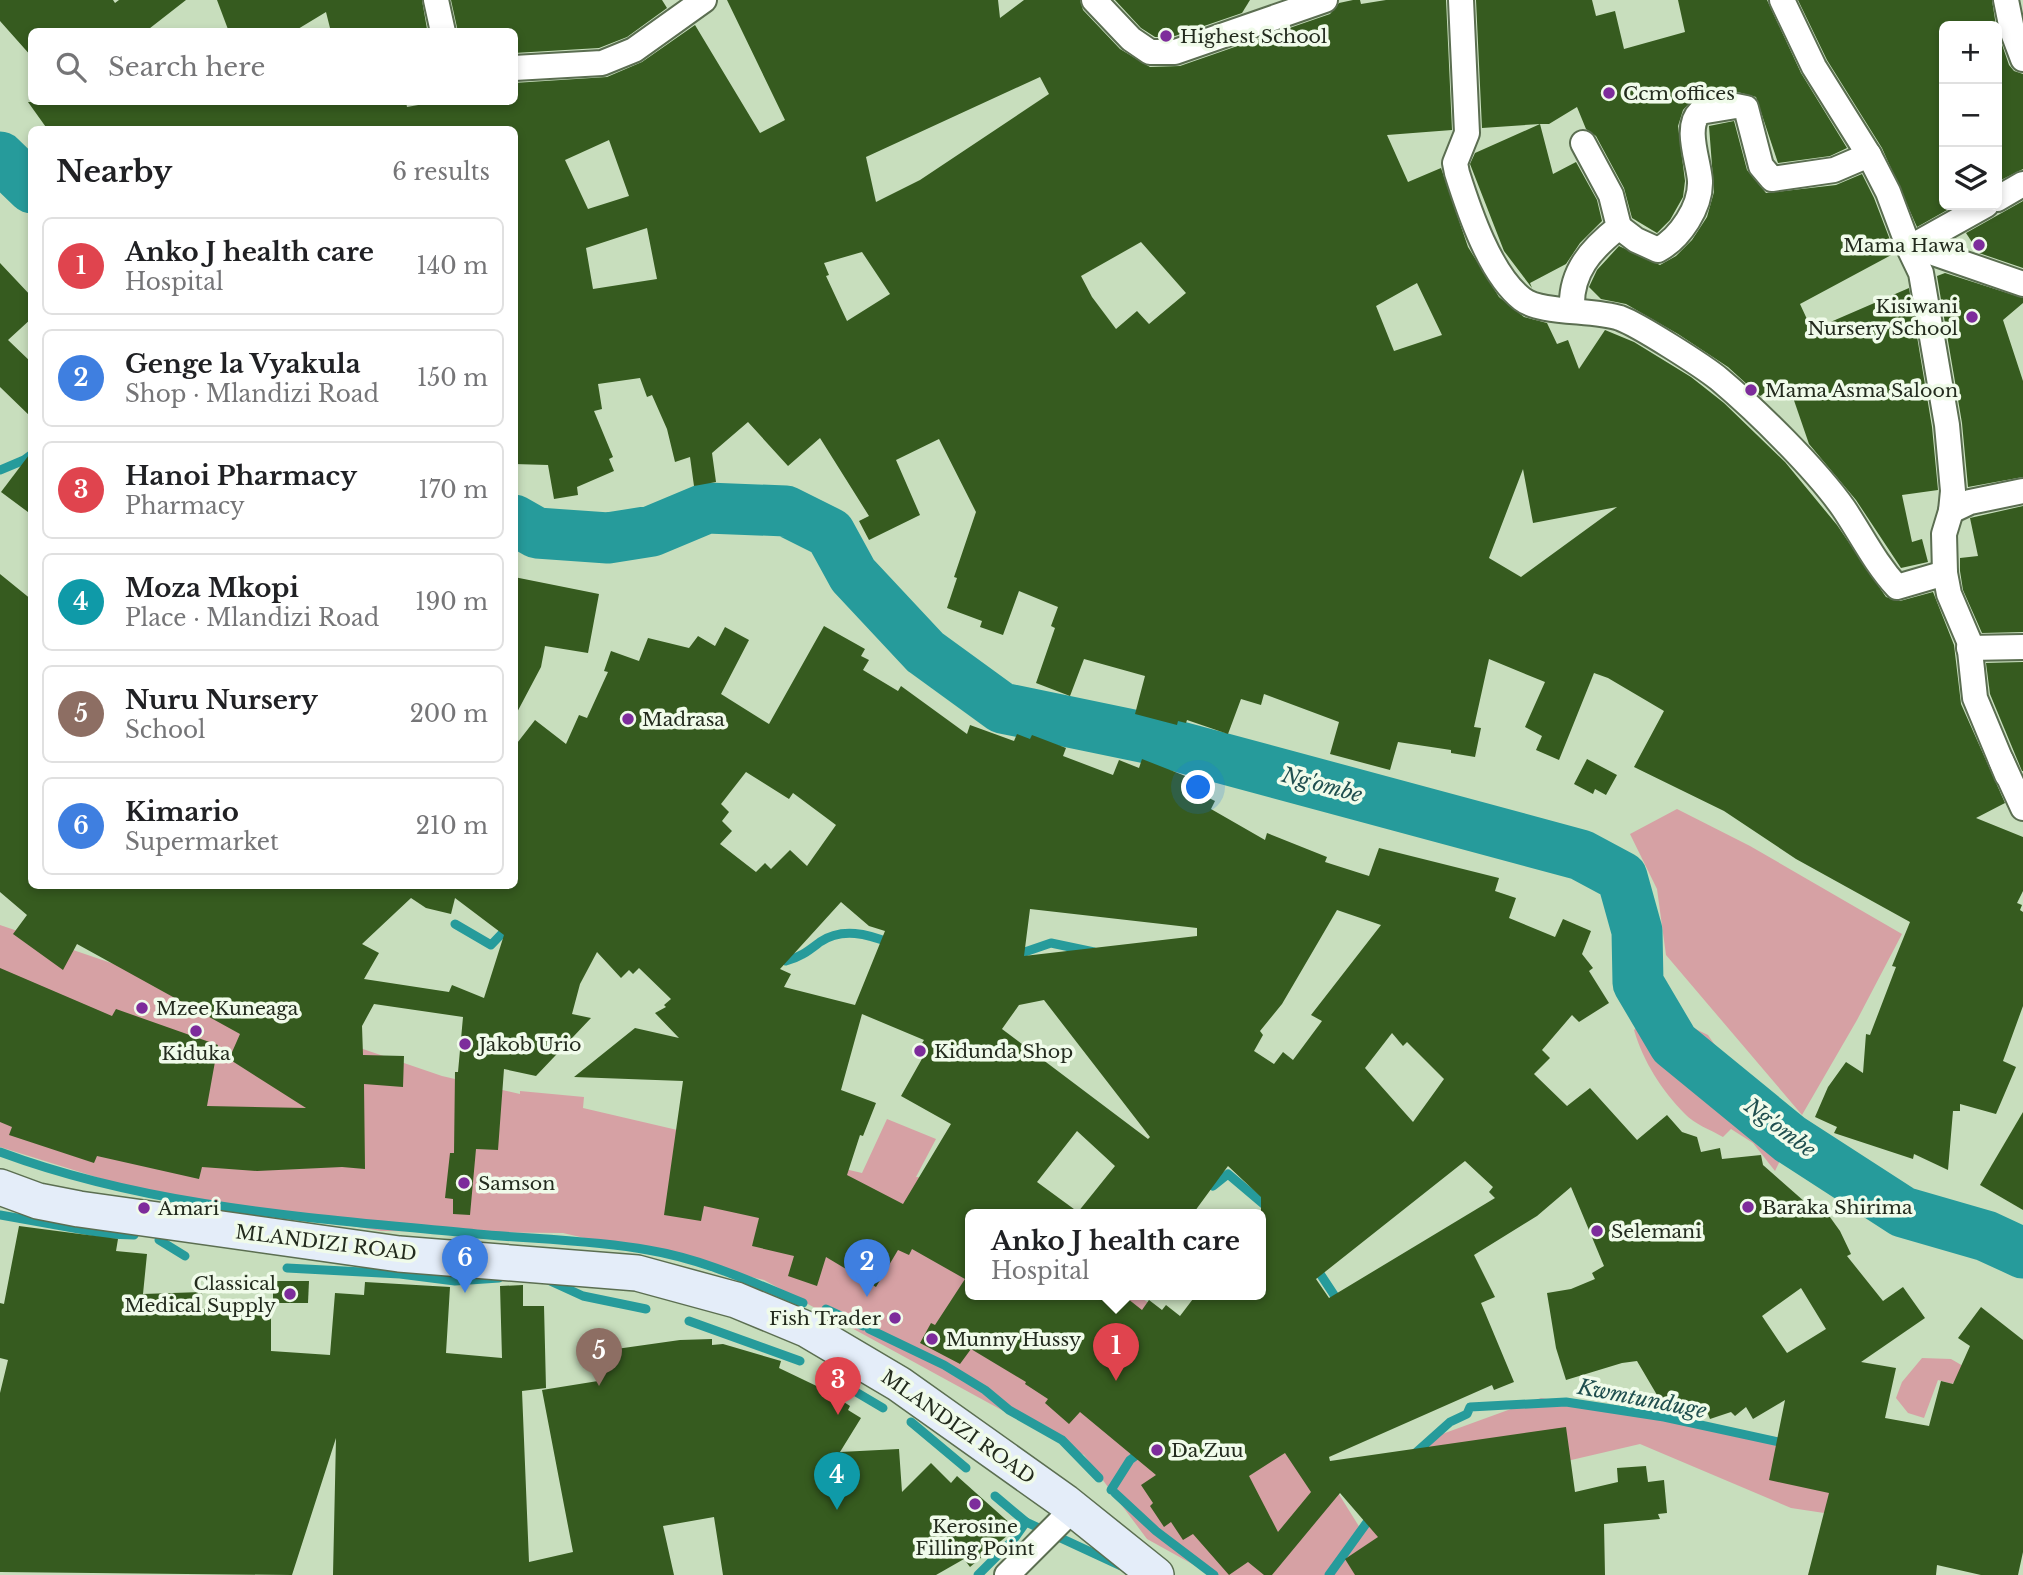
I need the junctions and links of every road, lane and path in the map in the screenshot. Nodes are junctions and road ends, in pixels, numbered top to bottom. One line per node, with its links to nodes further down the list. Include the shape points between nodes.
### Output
1 (436, 0): 8 (street)
2 (704, 0): 10 (street, via 634,50 602,63)
3 (1094, 0): 4 (street, via 1150,52 1175,52)
4 (1325, 0)
5 (1461, 0): 19 (street, via 1467,133 1455,163 1464,195 1486,248 1513,290 1524,301 1541,307)
6 (1782, 0): 12 (street, via 1814,67)
7 (2006, 0): 9 (street)
8 (442, 28)
9 (2023, 58)
10 (518, 68)
11 (1583, 144): 16 (street, via 1611,195)
12 (1869, 155): 16 (street, via 1834,170 1772,179 1761,166 1746,108 1700,111 1694,121 1700,181 1688,219 1658,250); 17 (street)
13 (2023, 184): 14 (street)
14 (2002, 195)
15 (1977, 210): 17 (street)
16 (1619, 227): 19 (street, via 1590,252 1577,272 1571,290)
17 (1911, 247): 18 (street); 21 (street, via 1922,273 1947,425)
18 (2023, 284)
19 (1572, 309): 22 (street, via 1621,319 1718,378 1842,507 1874,561 1897,587)
20 (2023, 491): 21 (street, via 1970,502)
21 (1951, 511): 22 (street, via 1944,534)
22 (1945, 573): 24 (street)
23 (2023, 647): 24 (street)
24 (1969, 648): 25 (street, via 1975,698)
25 (2023, 808)
26 (0, 1187): 27 (street, MLANDIZI ROAD, via 79,1209 399,1254 637,1273 736,1300 806,1329 889,1378)
27 (1072, 1510): 28 (street); 29 (street, MLANDIZI ROAD)
28 (1007, 1575)
29 (1156, 1575)

